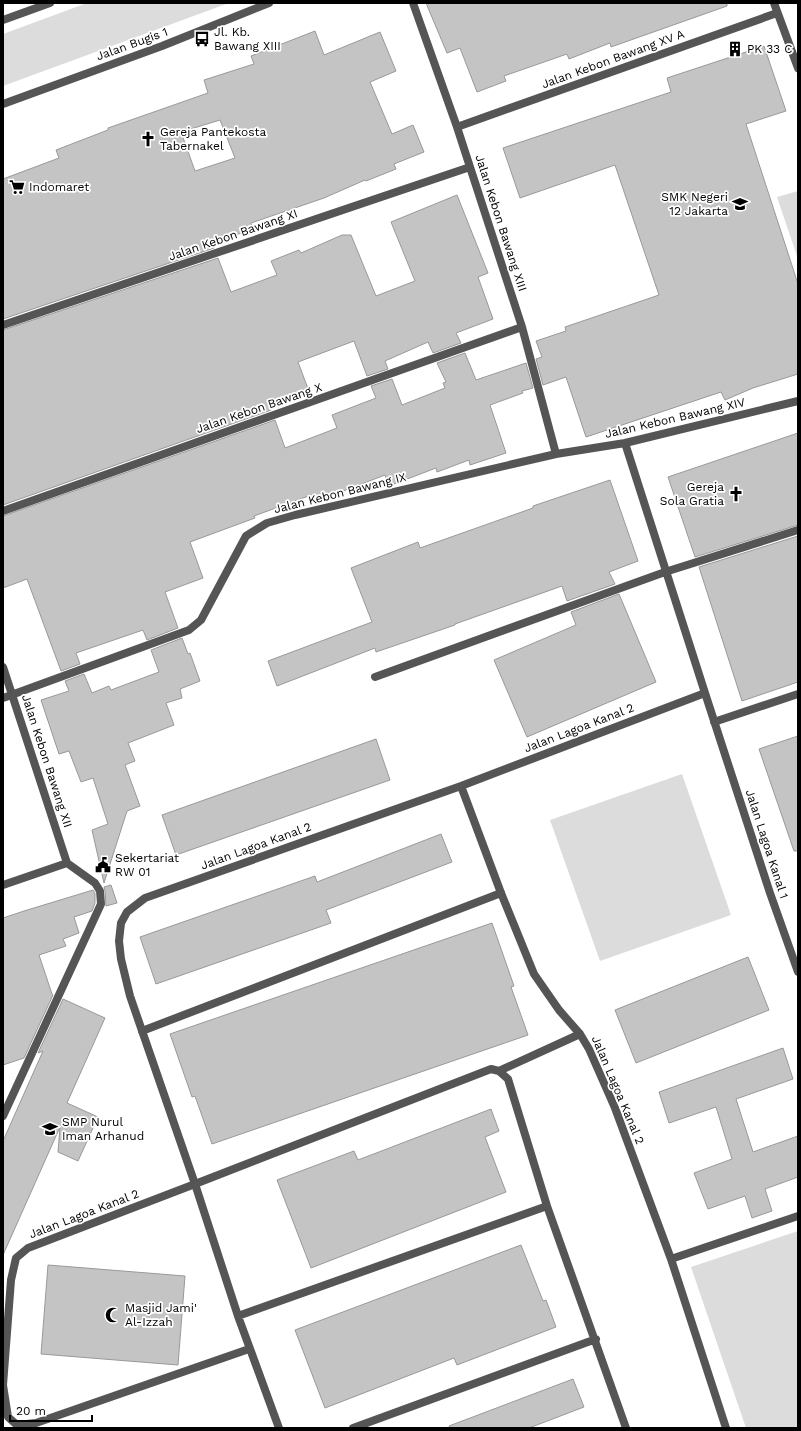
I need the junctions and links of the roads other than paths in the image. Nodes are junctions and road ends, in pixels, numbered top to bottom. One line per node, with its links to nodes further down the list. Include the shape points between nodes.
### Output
1 (50, 3): 6 (street)
2 (269, 3): 10 (street, Jalan Bugis 1, via 162,46)
3 (413, 3): 11 (street, Jalan Kebon Bawang XIII)
4 (774, 3): 5 (street)
5 (777, 13): 8 (street); 11 (street, Jalan Kebon Bawang XV A)
6 (3, 20)
7 (798, 43): 8 (street)
8 (790, 46): 9 (street)
9 (798, 68)
10 (3, 104)
11 (457, 127): 12 (street, Jalan Kebon Bawang XIII)
12 (470, 167): 13 (street, Jalan Kebon Bawang XI); 14 (street, Jalan Kebon Bawang XIII)
13 (3, 325)
14 (522, 327): 17 (street, Jalan Kebon Bawang XIII); 18 (street, Jalan Kebon Bawang X)
15 (798, 401): 16 (street, Jalan Kebon Bawang XIV)
16 (625, 443): 17 (street, Jalan Kebon Bawang XIV); 20 (street, Jalan Lagoa Kanal 1)
17 (556, 454): 25 (street, Jalan Kebon Bawang IX, via 267,523 246,536 201,620 189,630)
18 (3, 511)
19 (798, 530): 20 (street)
20 (665, 572): 22 (street); 23 (street, Jalan Lagoa Kanal 1)
21 (3, 667): 25 (street, Jalan Kebon Bawang XII)
22 (375, 677)
23 (704, 693): 27 (street, Jalan Lagoa Kanal 1); 28 (street, Jalan Lagoa Kanal 2)
24 (798, 694): 27 (street)
25 (12, 695): 26 (street, Jalan Kebon Bawang IX); 29 (street, Jalan Kebon Bawang XII)
26 (3, 698)
27 (714, 722): 32 (street, Jalan Lagoa Kanal 1)
28 (461, 786): 31 (street, Jalan Lagoa Kanal 2); 33 (street, Jalan Lagoa Kanal 2, via 145,898 127,912 121,923 119,941 130,996)
29 (67, 863): 30 (street); 36 (street, via 95,884 100,891 101,904)
30 (3, 885)
31 (501, 893): 33 (street); 34 (street, Jalan Lagoa Kanal 2, via 534,974 559,1010)
32 (798, 972)
33 (142, 1030): 37 (street, Jalan Lagoa Kanal 2)
34 (580, 1034): 35 (street); 40 (street, Jalan Lagoa Kanal 2, via 615,1108)
35 (499, 1071): 37 (street, via 491,1069); 38 (street, via 508,1079)
36 (3, 1116)
37 (195, 1184): 41 (street, Jalan Lagoa Kanal 2); 44 (street, Jalan Lagoa Kanal 2, via 28,1248 16,1258 10,1280)
38 (547, 1206): 41 (street); 42 (street)
39 (798, 1216): 40 (street)
40 (671, 1259): 48 (street, Jalan Lagoa Kanal 2)
41 (238, 1316): 43 (street, Jalan Lagoa Kanal 2)
42 (596, 1339): 46 (street); 47 (street)
43 (249, 1349): 44 (street, Jalan Lagoa Kanal 2, via 36,1423 17,1425 8,1417); 45 (street, Jalan Lagoa Kanal 2)
44 (3, 1385)
45 (278, 1428)
46 (353, 1428)
47 (626, 1428)
48 (726, 1428)

